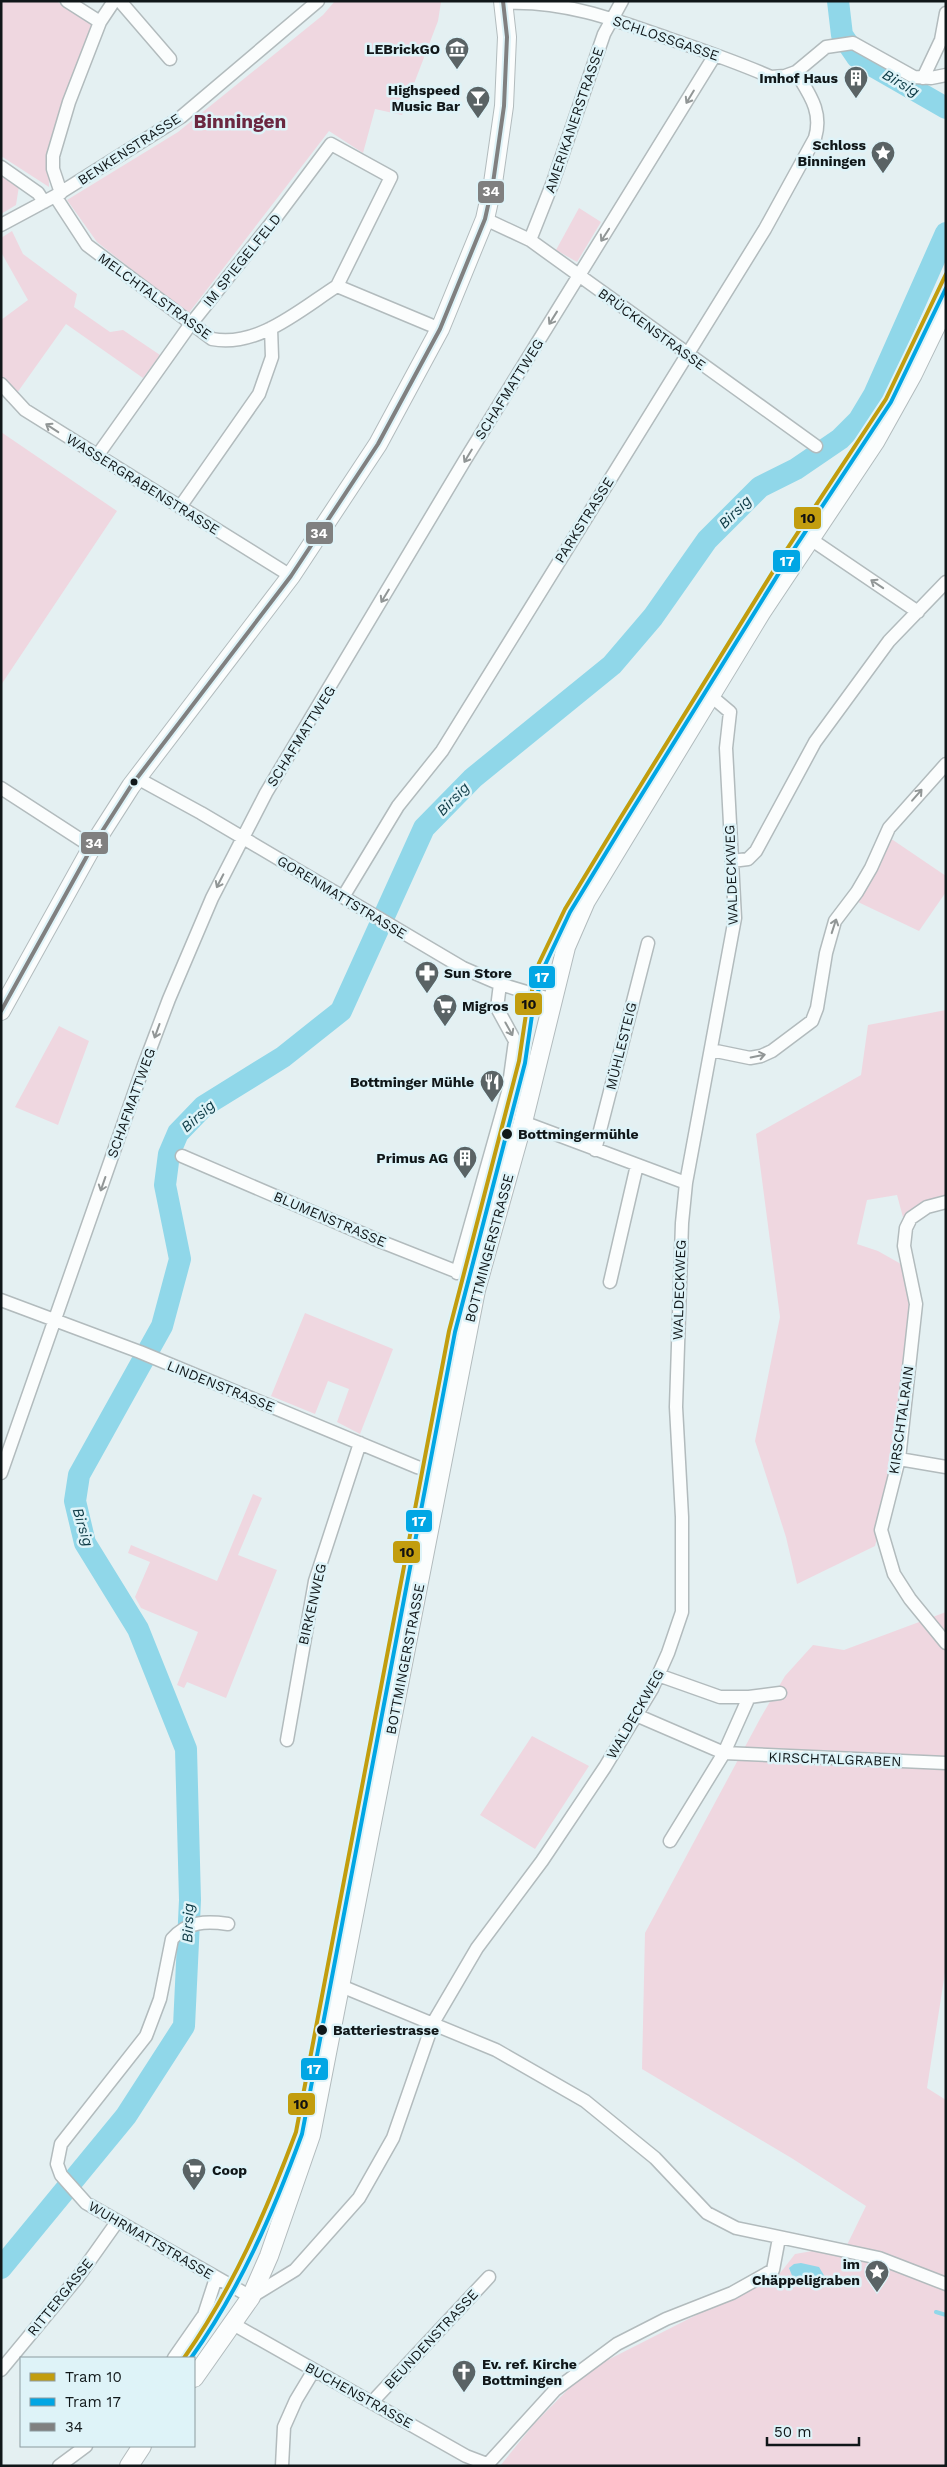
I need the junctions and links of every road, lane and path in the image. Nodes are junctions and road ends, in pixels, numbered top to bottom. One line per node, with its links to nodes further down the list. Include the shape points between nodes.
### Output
1 (67, 1): 9 (street)
2 (114, 1): 9 (street)
3 (120, 1): 11 (street)
4 (318, 1): 16 (street, BENKENSTRASSE, via 181,117)
5 (622, 1): 8 (street, AMERIKANERSTRASSE)
6 (504, 2): 8 (street, SCHLOSSGASSE, via 560,4); 17 (main road, via 507,37 504,106)
7 (946, 13): 14 (street, via 941,40)
8 (612, 18): 10 (street, SCHLOSSGASSE); 19 (street, AMERIKANERSTRASSE)
9 (100, 22): 16 (street, via 53,156)
10 (715, 54): 12 (street, SCHLOSSGASSE, via 771,77); 20 (street, SCHAFMATTWEG, one-way to 20)
11 (170, 59)
12 (796, 72): 14 (street, SCHLOSSGASSE, via 826,47 853,43 907,74); 26 (street, PARKSTRASSE, via 816,105 818,127 815,138 765,229)
13 (946, 75): 14 (street, SCHLOSSGASSE)
14 (923, 78)
15 (1, 167): 16 (street, via 38,193)
16 (53, 197): 18 (street, BENKENSTRASSE); 23 (street, MELCHTALSTRASSE, via 87,246)
17 (485, 219): 19 (street, BRÜCKENSTRASSE); 25 (main road)
18 (1, 225)
19 (530, 240): 20 (street, BRÜCKENSTRASSE)
20 (578, 276): 26 (street, BRÜCKENSTRASSE); 39 (street, SCHAFMATTWEG, one-way to 39)
21 (337, 286): 23 (street, IM SPIEGELFELD, via 391,177 331,144); 24 (street, MELCHTALSTRASSE); 25 (street)
22 (946, 306): 31 (main road, BOTTMINGERSTRASSE, via 875,442)
23 (190, 325): 24 (street, MELCHTALSTRASSE, via 212,339 226,342 243,340); 29 (street, IM SPIEGELFELD)
24 (271, 328): 30 (street, via 272,357 259,394)
25 (440, 329): 32 (main road, via 378,444)
26 (686, 354): 28 (street, BRÜCKENSTRASSE); 42 (street, PARKSTRASSE, via 442,751 398,806)
27 (1, 384): 29 (street, WASSERGRABENSTRASSE, one-way to 27, via 25,410)
28 (816, 446)
29 (96, 455): 30 (street, WASSERGRABENSTRASSE)
30 (180, 507): 32 (street, WASSERGRABENSTRASSE)
31 (809, 538): 34 (street, one-way to 31); 35 (main road, BOTTMINGERSTRASSE)
32 (292, 576): 37 (main road)
33 (946, 582): 34 (street)
34 (918, 612): 41 (street, via 889,641 815,742 756,851 748,859)
35 (711, 696): 41 (street, WALDECKWEG, via 730,712 726,748); 45 (main road, BOTTMINGERSTRASSE, via 578,916 566,947)
36 (946, 764): 47 (street, one-way to 36, via 750,1058 761,1056 812,1021 835,920 866,876 889,828)
37 (137, 778): 39 (street, GORENMATTSTRASSE); 40 (main road)
38 (1, 788): 40 (street)
39 (242, 838): 42 (street, GORENMATTSTRASSE); 58 (street, SCHAFMATTWEG, one-way to 58, via 212,898 169,999)
40 (92, 848): 46 (main road)
41 (732, 861): 47 (street, WALDECKWEG, via 735,918)
42 (343, 897): 44 (street, GORENMATTSTRASSE, via 463,968)
43 (648, 943): 49 (street, MÜHLESTEIG)
44 (500, 984): 45 (street, GORENMATTSTRASSE); 54 (street, BOTTMINGERSTRASSE, one-way to 54, via 497,1008 515,1041 509,1084)
45 (553, 1000): 48 (main road, BOTTMINGERSTRASSE)
46 (1, 1011)
47 (711, 1050): 52 (street, WALDECKWEG)
48 (523, 1122): 49 (street); 55 (main road, BOTTMINGERSTRASSE)
49 (595, 1150): 51 (street)
50 (182, 1156): 54 (street, BLUMENSTRASSE)
51 (637, 1165): 52 (street); 56 (street)
52 (686, 1182): 65 (street, WALDECKWEG, via 676,1407 682,1517 682,1612)
53 (946, 1202): 60 (street, KIRSCHTALRAIN, via 927,1207 910,1218 906,1228 904,1246 916,1304)
54 (457, 1273): 55 (street, BLUMENSTRASSE)
55 (478, 1280): 63 (main road, BOTTMINGERSTRASSE)
56 (610, 1282)
57 (1, 1300): 58 (street, LINDENSTRASSE)
58 (54, 1320): 59 (street, LINDENSTRASSE); 62 (street, SCHAFMATTWEG)
59 (360, 1443): 63 (street, LINDENSTRASSE); 69 (street, BIRKENWEG, via 314,1581)
60 (898, 1459): 61 (street); 64 (street, KIRSCHTALRAIN, via 881,1530 894,1574)
61 (946, 1467)
62 (1, 1473)
63 (440, 1474): 74 (main road, BOTTMINGERSTRASSE)
64 (946, 1643)
65 (658, 1675): 67 (street, via 720,1697); 68 (street, WALDECKWEG)
66 (780, 1693): 67 (street)
67 (750, 1697): 70 (street)
68 (636, 1715): 70 (street, KIRSCHTALGRABEN); 75 (street, WALDECKWEG, via 542,1861 477,1948)
69 (286, 1740)
70 (724, 1753): 71 (street, KIRSCHTALGRABEN); 72 (street)
71 (946, 1763)
72 (670, 1841)
73 (228, 1924): 76 (street, WUHRMATTSTRASSE, via 198,1922 172,1939 160,1999 146,2036 60,2144 57,2164 61,2175 86,2204)
74 (341, 1986): 75 (street); 81 (main road, BOTTMINGERSTRASSE, via 312,2135)
75 (433, 2023): 77 (street, via 496,2050 585,2101 656,2158 707,2213 736,2228); 81 (street, WALDECKWEG, via 393,2138 359,2198 295,2270)
76 (117, 2222): 79 (street, WUHRMATTSTRASSE); 84 (street, RITTERGASSE, via 78,2277)
77 (779, 2238): 80 (street, via 879,2258); 90 (street, via 773,2270 732,2293 666,2319 617,2344 555,2390)
78 (489, 2277): 87 (street, BEUNDENSTRASSE)
79 (216, 2278): 81 (street, WUHRMATTSTRASSE); 83 (street, via 204,2315)
80 (946, 2284)
81 (251, 2297): 82 (main road, BOTTMINGERSTRASSE)
82 (233, 2324): 85 (street, BUCHENSTRASSE); 86 (main road, BOTTMINGERSTRASSE)
83 (175, 2357)
84 (1, 2370)
85 (314, 2370): 87 (street, BUCHENSTRASSE); 93 (street, via 284,2427)
86 (195, 2377)
87 (373, 2401): 90 (street, BUCHENSTRASSE)
88 (85, 2447): 91 (street)
89 (141, 2447): 92 (main road)
90 (486, 2465)
91 (59, 2466)
92 (129, 2466)
93 (282, 2466)

